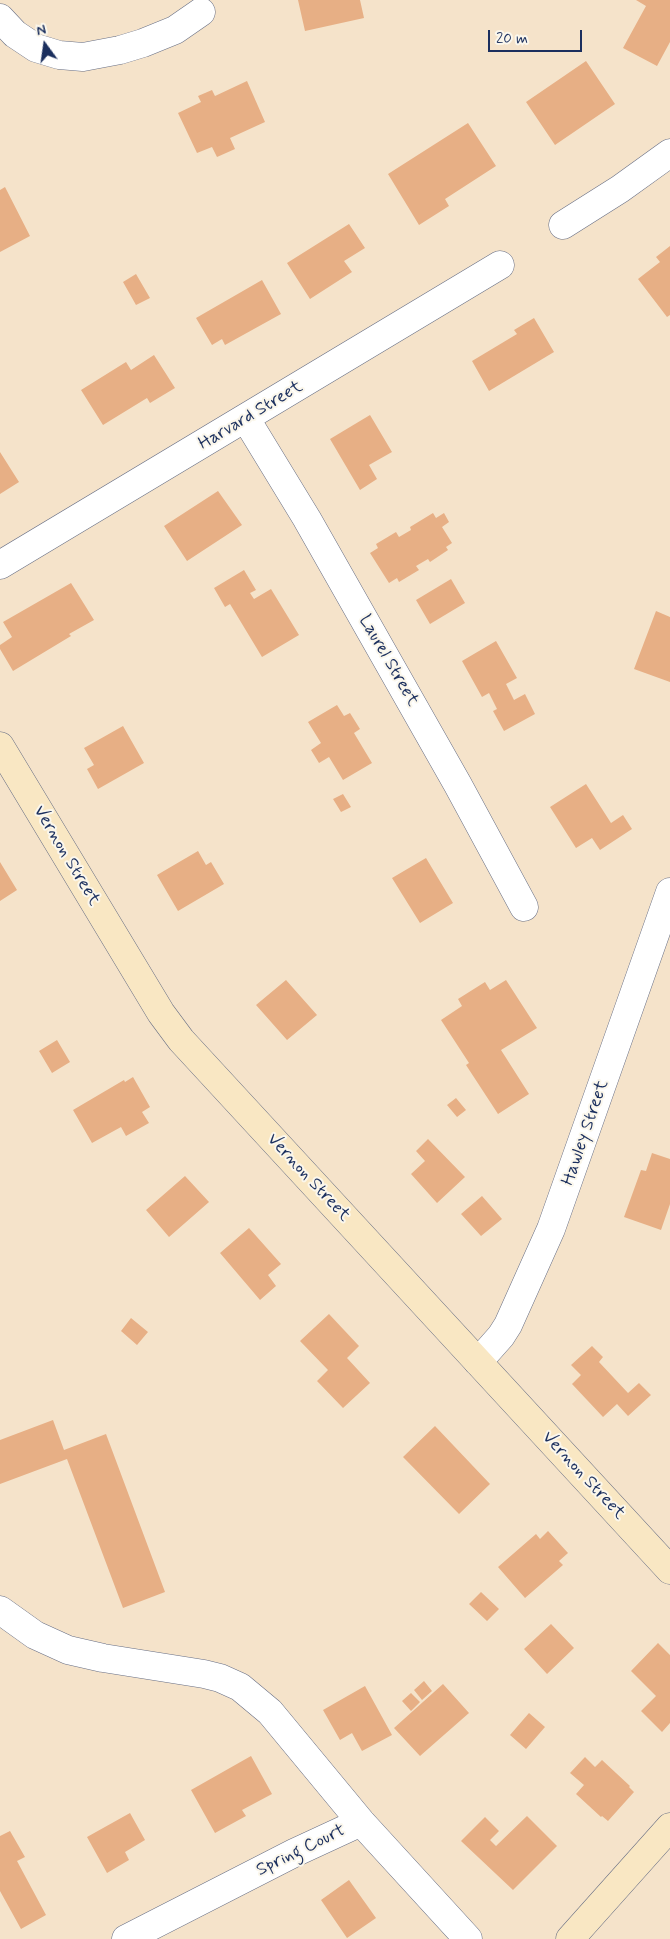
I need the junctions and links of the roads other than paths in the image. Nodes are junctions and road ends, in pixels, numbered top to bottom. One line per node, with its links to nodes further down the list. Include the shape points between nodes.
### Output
1 (201, 12): 2 (street, via 175,30 150,40 83,57 59,55 36,48 15,34)
2 (0, 18)
3 (670, 152): 4 (street)
4 (563, 225)
5 (500, 265): 6 (street, Harvard Street)
6 (246, 419): 7 (street, Harvard Street); 10 (street, Laurel Street, via 327,553)
7 (0, 565)
8 (0, 746): 11 (street, Vernon Street, via 161,1013 181,1040)
9 (670, 892): 11 (street, Hawley Street, via 551,1228 508,1325)
10 (524, 907)
11 (478, 1362): 12 (street, Vernon Street)
12 (670, 1570)
13 (0, 1610): 14 (street, via 35,1635 68,1650 204,1674 240,1687 270,1712)
14 (361, 1822): 16 (street, Spring Court); 17 (street, Spring Court)
15 (670, 1827): 18 (street)
16 (126, 1939)
17 (468, 1939)
18 (570, 1939)

